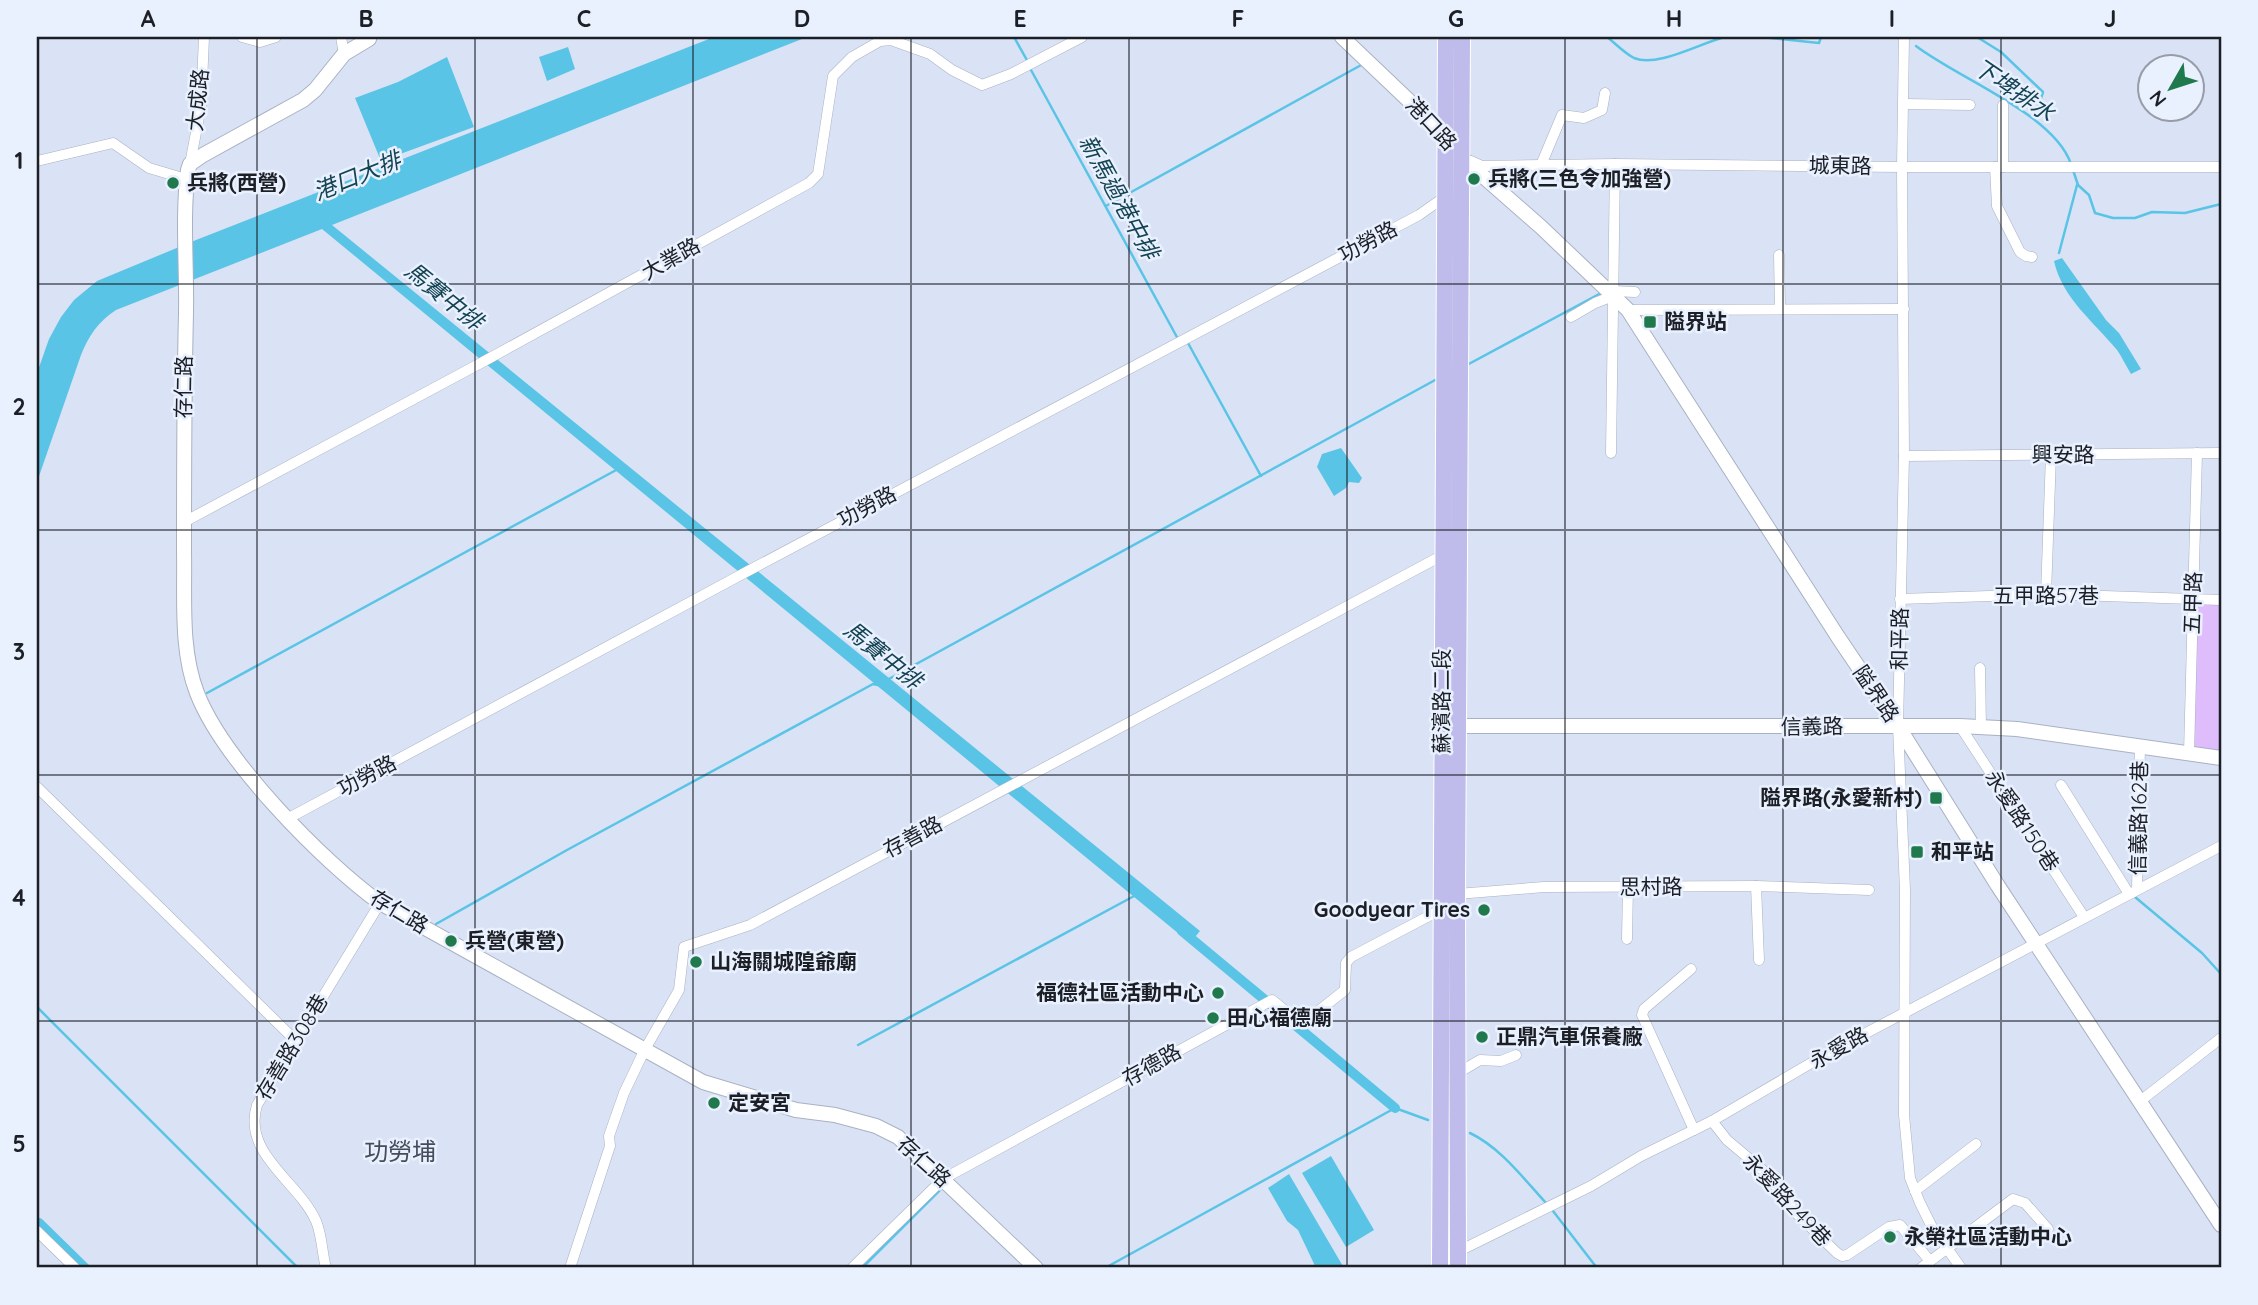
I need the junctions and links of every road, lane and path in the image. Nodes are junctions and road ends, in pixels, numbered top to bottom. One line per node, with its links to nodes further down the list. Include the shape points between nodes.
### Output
1 (204, 37): 19 (street, 大成路, via 201,106)
2 (242, 37): 3 (street, via 260,42)
3 (275, 37)
4 (341, 37): 11 (street)
5 (1082, 37): 40 (street, 大業路, via 982,85 930,54 891,40 880,41 852,57 833,76 818,174 809,183)
6 (1342, 37): 16 (street, 港口路)
7 (1446, 37): 16 (main road, 蘇濱路二段)
8 (1462, 37): 17 (main road, 蘇濱路二段)
9 (1904, 37): 13 (street, 和平路)
10 (372, 38): 11 (street)
11 (344, 54): 19 (street, via 303,100)
12 (1605, 93): 21 (street, via 1602,110 1584,118 1562,115)
13 (1904, 104): 14 (street); 22 (street, 和平路)
14 (1970, 105)
15 (2003, 105): 23 (street)
16 (1445, 135): 17 (street, 港口路); 26 (main road, 蘇濱路二段)
17 (1461, 156): 21 (street, 城東路, via 1482,166); 30 (street, 港口路); 47 (main road, 蘇濱路二段)
18 (37, 161): 25 (street, via 113,143 149,169)
19 (190, 164): 25 (street)
20 (1615, 164): 21 (street, 城東路); 22 (street, 城東路); 30 (street)
21 (1541, 165)
22 (1902, 167): 23 (street, 城東路); 32 (street, 和平路)
23 (1999, 167): 24 (street, 城東路); 28 (street, via 1997,206 2020,251)
24 (2221, 167)
25 (186, 179): 40 (street, 存仁路)
26 (1446, 196): 41 (main road, 蘇濱路二段); 56 (street, 功勞路, via 1419,215)
27 (1779, 255): 31 (street)
28 (2032, 257)
29 (1634, 292): 30 (street)
30 (1613, 293): 33 (street, 隘界路); 34 (street); 35 (street)
31 (1780, 309): 32 (street); 33 (street)
32 (1904, 309): 39 (street, 和平路)
33 (1628, 310): 48 (street, 隘界路)
34 (1571, 317)
35 (1611, 453)
36 (2197, 453): 37 (street, 興安路); 38 (street, 興安路); 45 (street, 五甲路)
37 (2221, 453)
38 (2051, 455): 39 (street, 興安路); 42 (street)
39 (1905, 456): 43 (street, 和平路)
40 (184, 522): 56 (street, 存仁路, via 187,650 197,692 237,760)
41 (1443, 555): 47 (main road, 蘇濱路二段); 73 (street, 存善路, via 750,925 684,947 679,990)
42 (2046, 594): 43 (street, 五甲路57巷); 45 (street, 五甲路57巷)
43 (1900, 599): 48 (street, 和平路)
44 (2221, 600): 45 (street, 五甲路57巷)
45 (2193, 601): 52 (street, 五甲路)
46 (1980, 668): 50 (street)
47 (1451, 726): 48 (street, 信義路); 62 (main road, 蘇濱路二段); 64 (main road, 蘇濱路二段)
48 (1898, 726): 49 (street, 信義路); 67 (street, 隘界路); 70 (street, 和平路)
49 (1960, 726): 50 (street, 信義路); 65 (street, 永愛路150巷)
50 (1981, 727): 51 (street, 信義路)
51 (2140, 746): 52 (street, 信義路); 61 (street, 信義路162巷)
52 (2189, 753): 53 (street, 信義路)
53 (2221, 758)
54 (2061, 785): 61 (street)
55 (37, 787): 72 (street)
56 (288, 819): 63 (street, 存仁路)
57 (2221, 846): 61 (street, 永愛路)
58 (1756, 886): 59 (street, 思村路); 60 (street, 思村路); 68 (street)
59 (1628, 887): 62 (street, 思村路); 66 (street)
60 (1869, 890)
61 (2133, 892): 65 (street, 永愛路)
62 (1457, 894): 64 (street); 75 (main road, 蘇濱路二段)
63 (380, 903): 72 (street, 存善路308巷); 73 (street, 存仁路)
64 (1440, 911): 80 (street, 存德路, via 1350,957 1345,990 1302,1024 1272,1000); 88 (main road, 蘇濱路二段, via 1442,1123)
65 (2084, 917): 67 (street, 永愛路)
66 (1627, 939)
67 (2036, 942): 70 (street, 永愛路); 76 (street, 隘界路)
68 (1759, 960)
69 (1691, 969): 78 (street, via 1642,1015)
70 (1905, 1013): 77 (street, 永愛路); 81 (street, 和平路, via 1906,1151)
71 (2221, 1038): 76 (street)
72 (296, 1041): 90 (street, 存善路308巷, via 257,1105 254,1125 263,1152 316,1220)
73 (644, 1051): 80 (street, 存仁路, via 703,1082 796,1110 876,1126 898,1137); 91 (street, 存善路, via 624,1093)
74 (1516, 1055): 75 (street, via 1501,1061 1480,1060)
75 (1458, 1073): 86 (main road, 蘇濱路二段)
76 (2139, 1102): 82 (street, 隘界路)
77 (1712, 1121): 78 (street, 永愛路); 87 (street, 永愛路249巷, via 1837,1253 1852,1253 1894,1224 1905,1229)
78 (1694, 1130): 86 (street, 永愛路)
79 (1976, 1144): 81 (street)
80 (943, 1179): 92 (street, 存德路); 93 (street, 存仁路)
81 (1915, 1191): 85 (street, 和平路)
82 (2221, 1225)
83 (2048, 1229): 85 (street, via 2014,1199)
84 (37, 1231): 89 (street)
85 (1947, 1249): 87 (street); 96 (street, 和平路)
86 (1459, 1251): 88 (street); 94 (main road, 蘇濱路二段)
87 (1930, 1261): 95 (street)
88 (1436, 1266)
89 (75, 1268)
90 (326, 1268)
91 (570, 1268)
92 (852, 1268)
93 (1036, 1268)
94 (1458, 1268)
95 (1921, 1268)
96 (1961, 1268)

